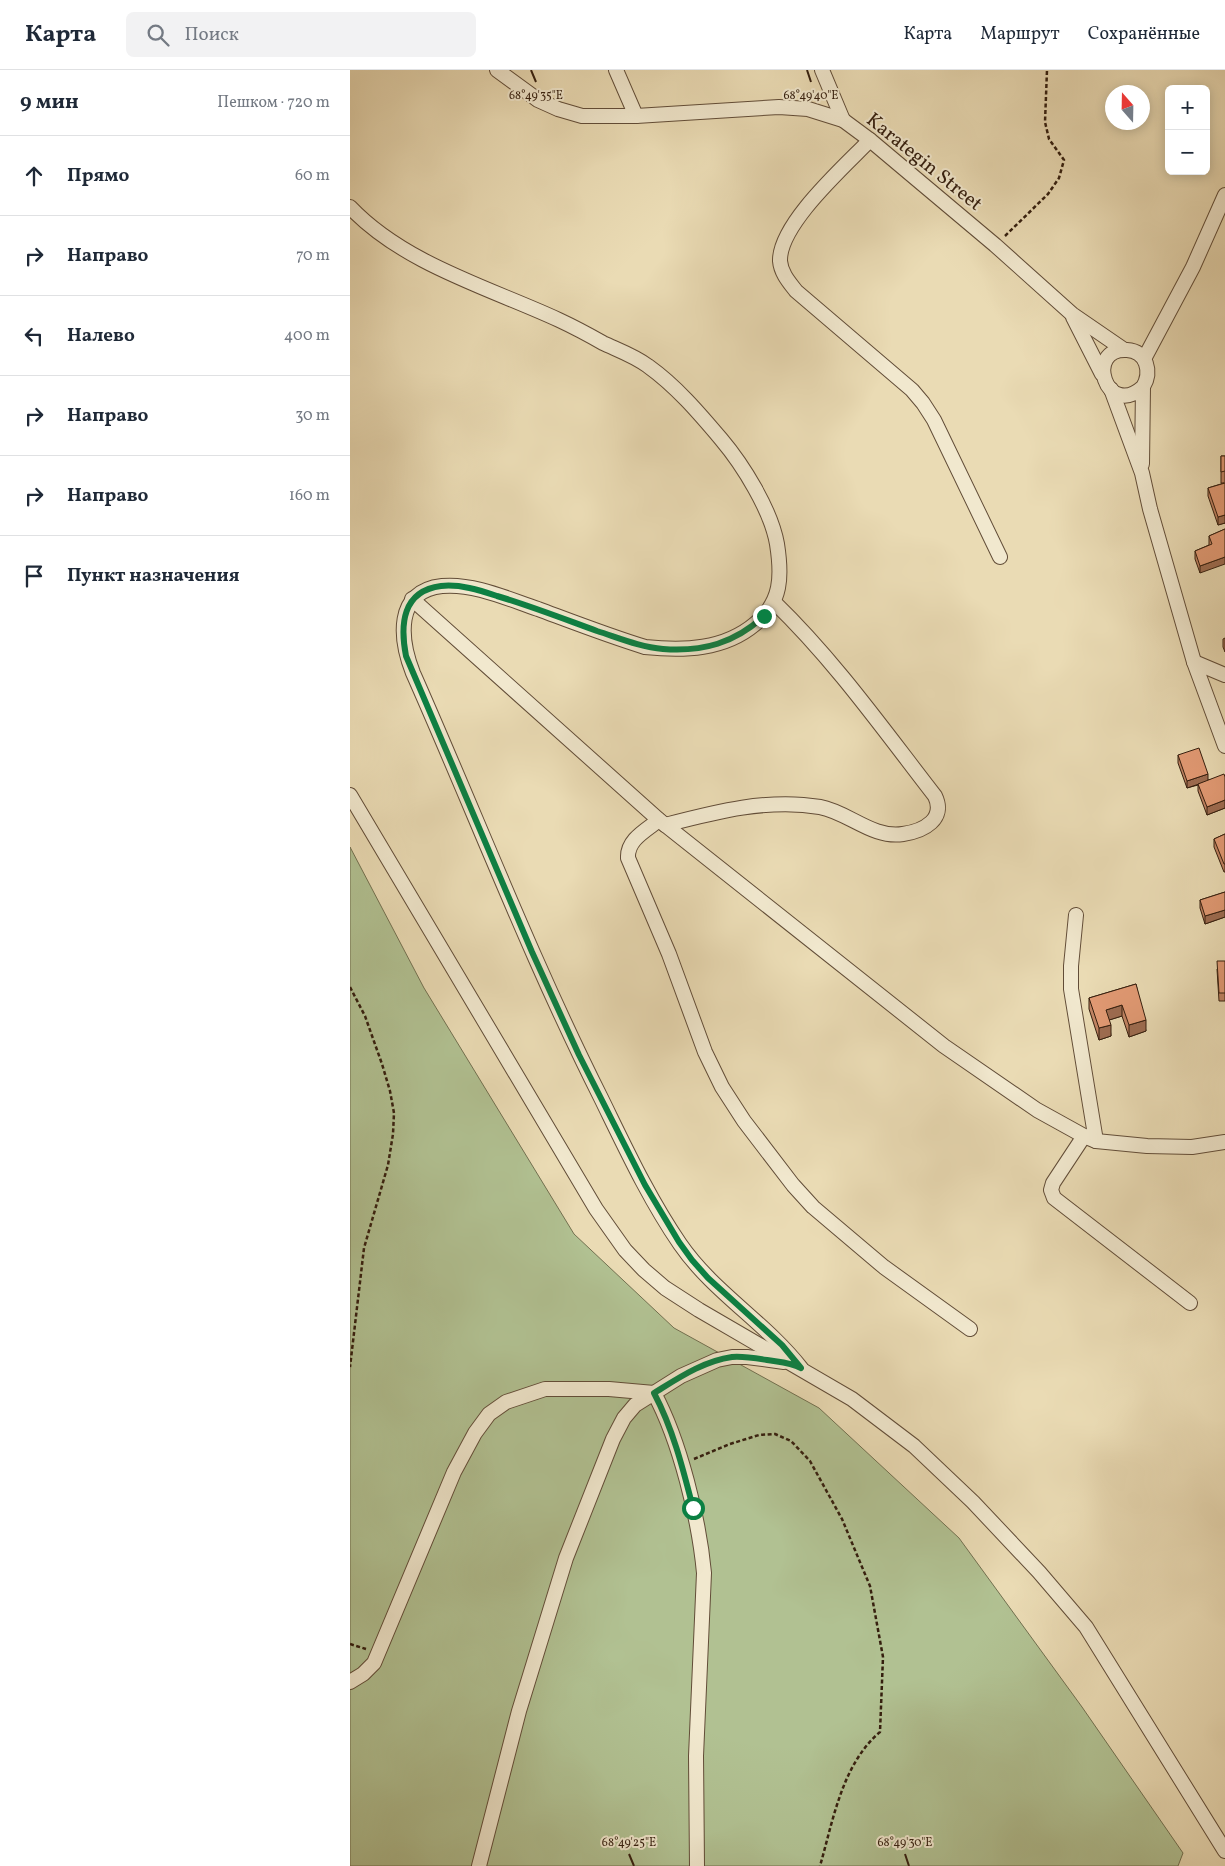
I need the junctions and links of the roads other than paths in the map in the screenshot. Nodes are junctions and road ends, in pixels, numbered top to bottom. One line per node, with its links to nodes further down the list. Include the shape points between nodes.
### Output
1 (497, 70): 4 (street, Karategin Street, via 538,100 558,109 582,116)
2 (616, 70): 4 (street)
3 (822, 70): 5 (street)
4 (636, 116): 5 (street, Karategin Street, via 779,106 808,108)
5 (843, 120): 6 (street, Karategin Street)
6 (870, 140): 9 (street, Karategin Street, via 996,245); 16 (street, via 795,222 785,241 780,260 782,271 796,291 923,403)
7 (1225, 195): 11 (street, via 1193,267)
8 (350, 207): 18 (street, via 381,234 417,257 559,320 647,365 691,404 737,458 766,511 779,559)
9 (1072, 314): 10 (street, Karategin Street); 12 (street, Karategin Street)
10 (1123, 349): 11 (street, via 1135,351); 12 (street, via 1108,357)
11 (1144, 359): 13 (street, via 1148,370)
12 (1102, 374): 14 (street)
13 (1143, 387): 14 (street, via 1127,395); 15 (street)
14 (1111, 390): 15 (street)
15 (1142, 473): 19 (street)
16 (1000, 558)
17 (412, 599): 18 (street, via 432,588 461,586 645,647 665,649 703,648 732,639 754,625); 23 (street); 29 (street, via 403,620 406,656 532,952 623,1143 692,1260 782,1345)
18 (774, 602): 23 (street, via 806,632 838,670 935,796 939,812 921,829 892,835 833,811 807,806 752,806)
19 (1194, 662): 20 (street); 21 (street)
20 (1225, 676)
21 (1225, 746)
22 (350, 795): 29 (street, via 609,1230 644,1270 665,1288)
23 (662, 822): 25 (street, via 944,1046 1037,1110); 28 (street, via 632,841 627,849 628,858 669,954 705,1052 722,1086 744,1121 813,1207 884,1267)
24 (1076, 915): 25 (street, via 1071,989)
25 (1090, 1138): 26 (street, via 1147,1146 1192,1147); 27 (street, via 1053,1183 1054,1198)
26 (1225, 1142)
27 (1190, 1303)
28 (970, 1329)
29 (797, 1366): 30 (street, via 732,1357 681,1376); 32 (street, via 852,1399 914,1446 1039,1572 1086,1627)
30 (654, 1393): 31 (street, via 544,1389 506,1402 490,1414 475,1432 454,1472 374,1663); 33 (street, via 635,1405 620,1425 573,1539 518,1711); 34 (street, via 682,1465 704,1573 696,1756)
31 (350, 1682)
32 (1225, 1851)
33 (479, 1866)
34 (697, 1866)

